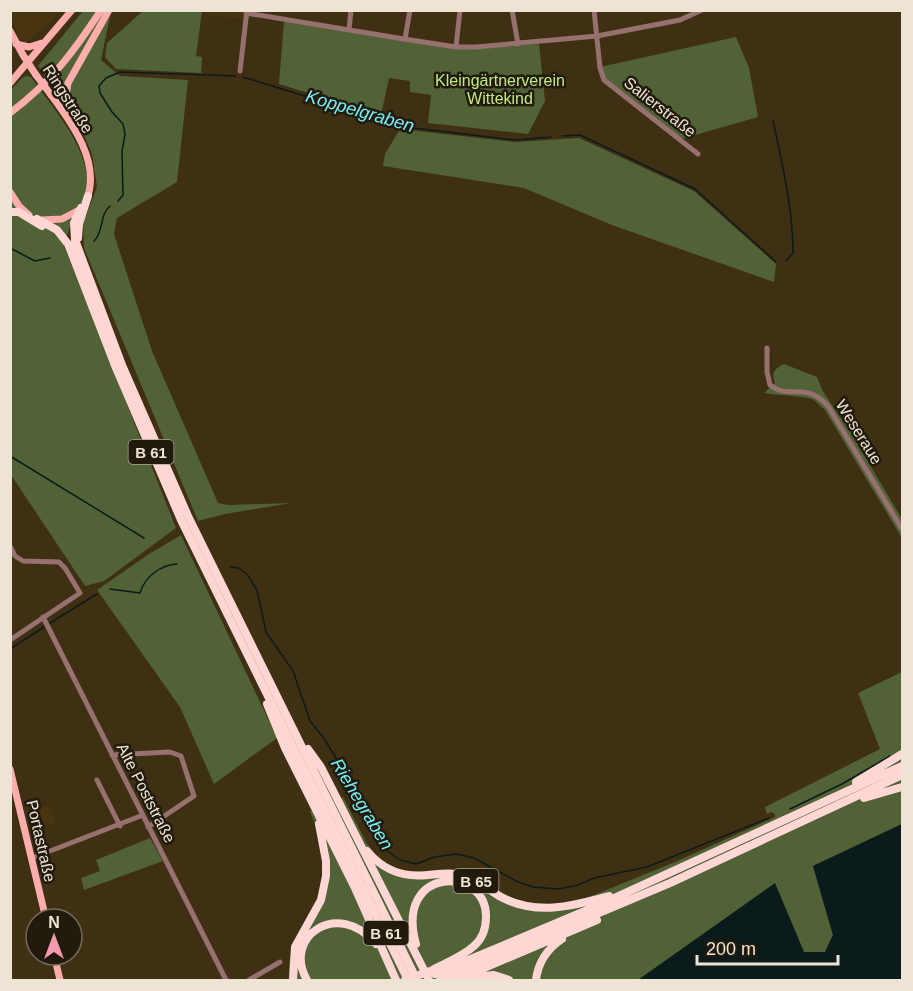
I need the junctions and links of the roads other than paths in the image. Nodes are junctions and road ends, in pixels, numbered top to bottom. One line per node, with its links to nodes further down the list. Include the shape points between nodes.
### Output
1 (101, 10): 24 (main road, via 70,57 34,95)
2 (109, 10): 25 (main road, via 68,83 66,95)
3 (288, 10): 12 (street)
4 (351, 10): 13 (street)
5 (410, 10): 16 (street)
6 (460, 10): 20 (street)
7 (512, 10): 19 (street)
8 (594, 10): 15 (street, Salierstraße)
9 (702, 10): 15 (street, via 680,20)
10 (70, 11): 17 (main road)
11 (246, 11): 12 (street); 22 (street)
12 (287, 19): 13 (street)
13 (349, 30): 16 (street)
14 (10, 31): 18 (main road, Ringstraße / B 61)
15 (597, 36): 19 (street); 26 (street, Salierstraße, via 604,80)
16 (405, 39): 20 (street)
17 (44, 42): 18 (main road, via 28,47); 21 (main road)
18 (16, 44): 21 (main road, Ringstraße / B 61)
19 (518, 44): 20 (street)
20 (456, 47)
21 (27, 63): 23 (main road); 25 (main road, Ringstraße / B 61, bridge)
22 (240, 71)
23 (10, 83)
24 (10, 113)
25 (72, 126): 28 (main road, Ringstraße / B 61, via 89,166)
26 (698, 154)
27 (10, 192): 29 (main road)
28 (88, 196): 30 (main road, Ringstraße / B 61); 34 (highway, via 79,228)
29 (19, 206): 31 (main road); 32 (main road)
30 (81, 208): 32 (main road, via 63,219); 34 (highway, B 61, via 73,228)
31 (10, 210): 33 (highway)
32 (37, 219): 33 (highway)
33 (63, 237): 40 (highway, B 61, via 146,440)
34 (79, 250): 41 (highway, B 61, via 122,365 174,486)
35 (767, 348): 36 (street, Weseraue, via 770,385 781,391 819,397 828,406)
36 (903, 529)
37 (10, 546): 38 (street, via 22,561 59,562 80,593)
38 (43, 617): 39 (street); 43 (street, Alte Poststraße)
39 (10, 640)
40 (257, 675): 50 (highway, via 272,719); 74 (highway, B 61)
41 (290, 724): 57 (highway, B 65, via 321,767); 75 (highway, B 61)
42 (903, 754): 49 (highway)
43 (112, 755): 52 (street, Alte Poststraße); 55 (street, via 170,752 182,758 194,796)
44 (903, 766): 49 (highway, B 65)
45 (10, 769): 58 (main road, Portastraße)
46 (903, 775): 51 (highway, B 65)
47 (97, 780): 54 (street)
48 (903, 786): 51 (highway)
49 (833, 797): 53 (highway, B 65)
50 (313, 804): 64 (highway); 71 (highway, via 324,846 326,876 321,900 296,947)
51 (837, 806): 53 (highway, B 65)
52 (143, 815): 54 (street); 55 (street, Alte Poststraße)
53 (789, 822): 56 (highway, B 65)
54 (120, 826): 58 (street)
55 (148, 827): 69 (street, Alte Poststraße)
56 (769, 831): 59 (highway, B 65); 60 (highway, B 65)
57 (353, 832): 61 (highway, B 65, via 374,860 395,873 465,876 500,897 525,906 569,907); 66 (highway)
58 (32, 858): 62 (main road, Portastraße)
59 (696, 861): 61 (highway, B 65); 67 (highway)
60 (670, 883): 63 (highway, B 65); 67 (highway)
61 (609, 896): 67 (highway)
62 (43, 907)
63 (572, 931): 68 (highway, B 65); 77 (highway, via 548,951 539,966)
64 (383, 951): 72 (highway, via 360,928 329,923 318,928 305,944 301,967); 73 (highway)
65 (280, 962): 70 (street)
66 (421, 962): 67 (highway); 67 (highway, via 411,926 414,905 427,888 438,883 454,881 469,887 486,908 486,927 475,946)
67 (434, 976): 74 (highway, bridge); 75 (highway)
68 (458, 980): 76 (highway, via 489,975)
69 (226, 981)
70 (249, 981)
71 (293, 981)
72 (307, 981)
73 (396, 981)
74 (407, 981)
75 (418, 981)
76 (509, 981)
77 (537, 981)

